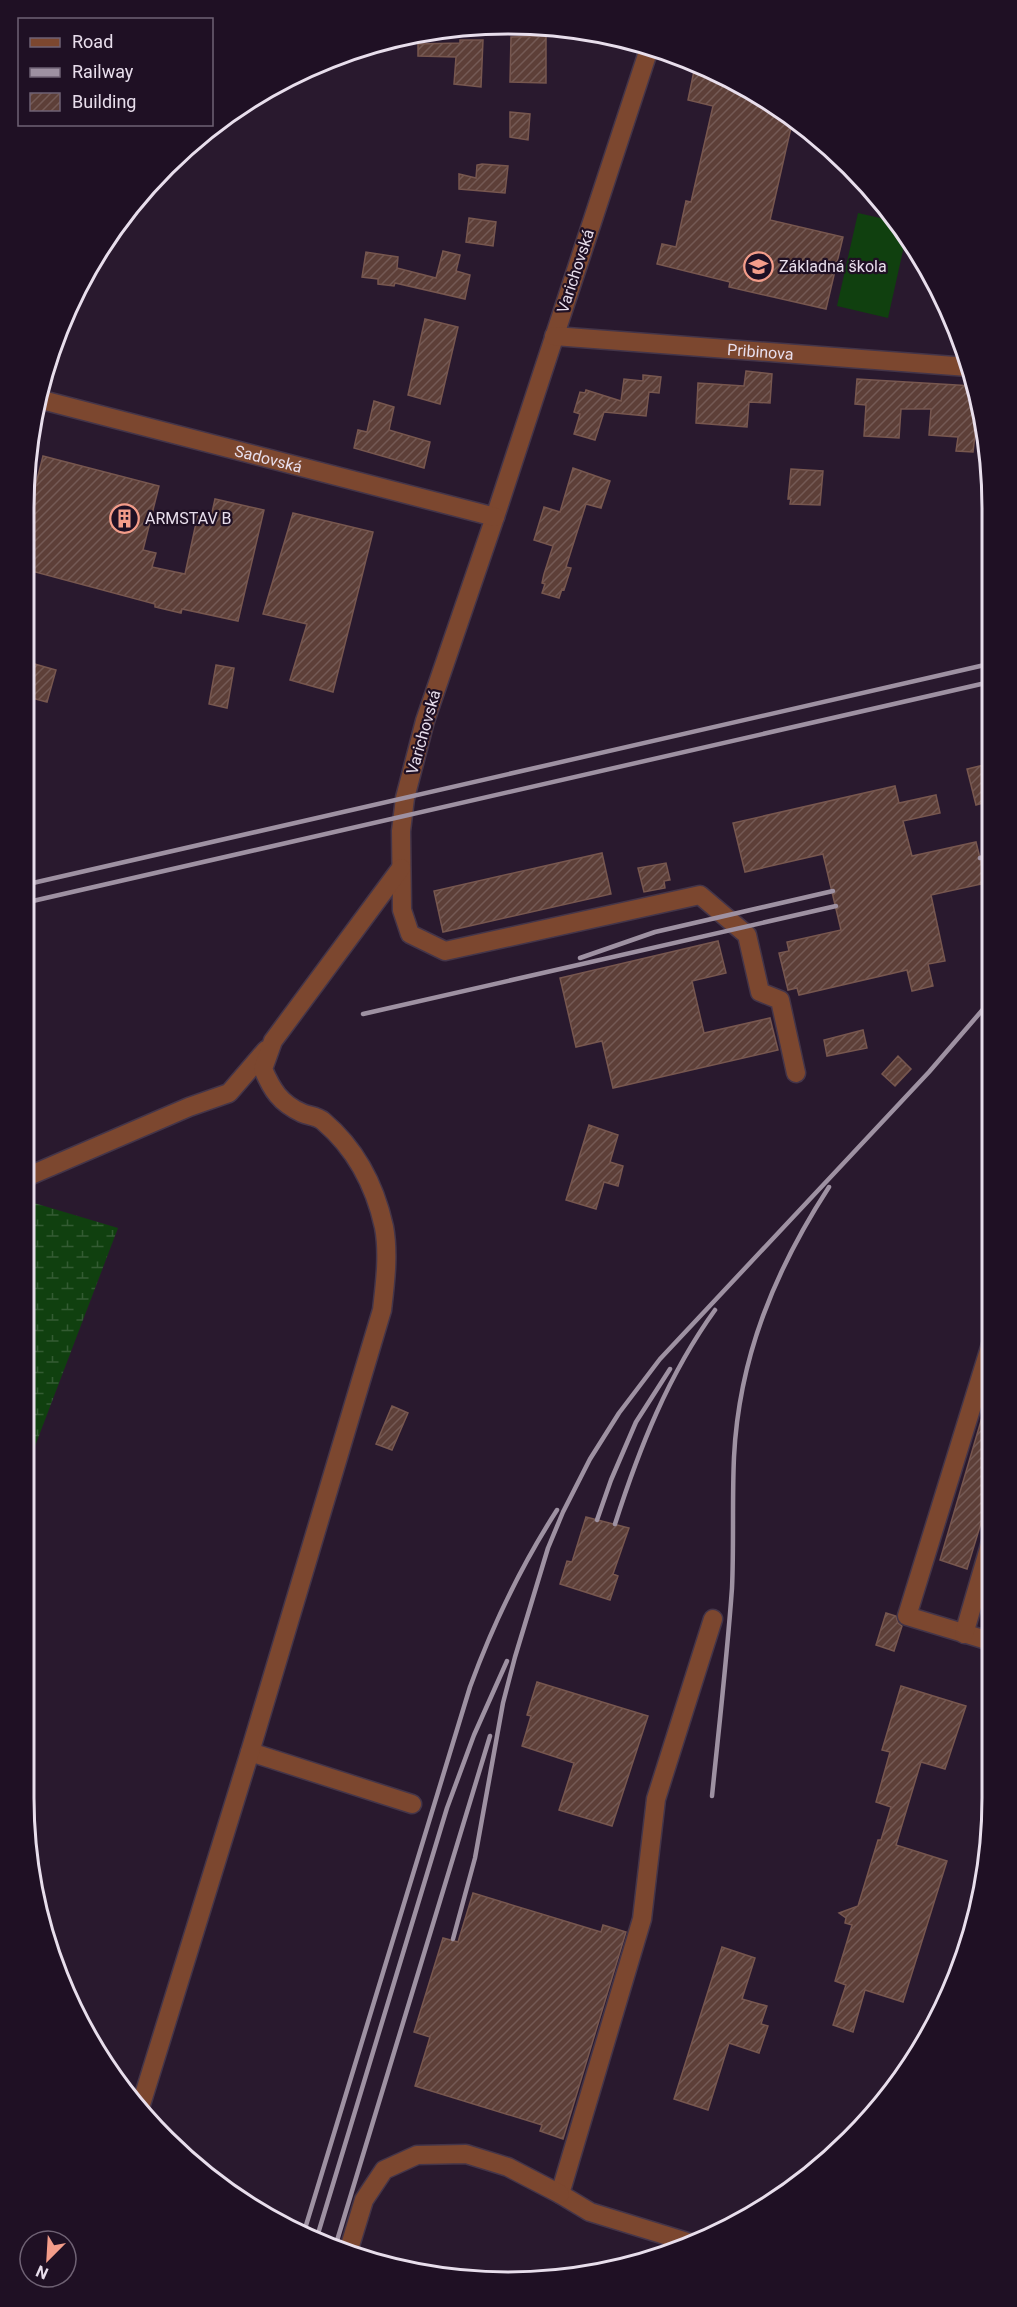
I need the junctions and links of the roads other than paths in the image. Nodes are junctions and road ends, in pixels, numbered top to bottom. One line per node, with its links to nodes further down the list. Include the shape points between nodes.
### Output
1 (647, 56): 2 (street, Varichovská)
2 (554, 336): 3 (street, Pribinova); 5 (street, Varichovská)
3 (960, 366)
4 (47, 401): 5 (street, Sadovská)
5 (495, 517): 6 (street, Varichovská, via 425,721 405,798)
6 (401, 868): 7 (street); 8 (street, Varichovská, via 402,910 410,934 445,951 700,895 747,935 760,992 780,1000)
7 (273, 1041): 9 (street, via 230,1093); 15 (street, via 263,1069 274,1093 301,1113 320,1119 345,1142 365,1172 384,1228 386,1269 382,1310)
8 (796, 1073)
9 (34, 1174)
10 (982, 1373): 13 (street, via 907,1616)
11 (982, 1572): 13 (street)
12 (713, 1619): 18 (street, via 657,1799 642,1919)
13 (964, 1634): 14 (street)
14 (982, 1639)
15 (250, 1752): 16 (street); 17 (street)
16 (412, 1804)
17 (143, 2100)
18 (560, 2194): 19 (street, via 590,2212); 20 (street, via 508,2167 466,2154 417,2155 384,2170 364,2200)
19 (680, 2240)
20 (350, 2245)

